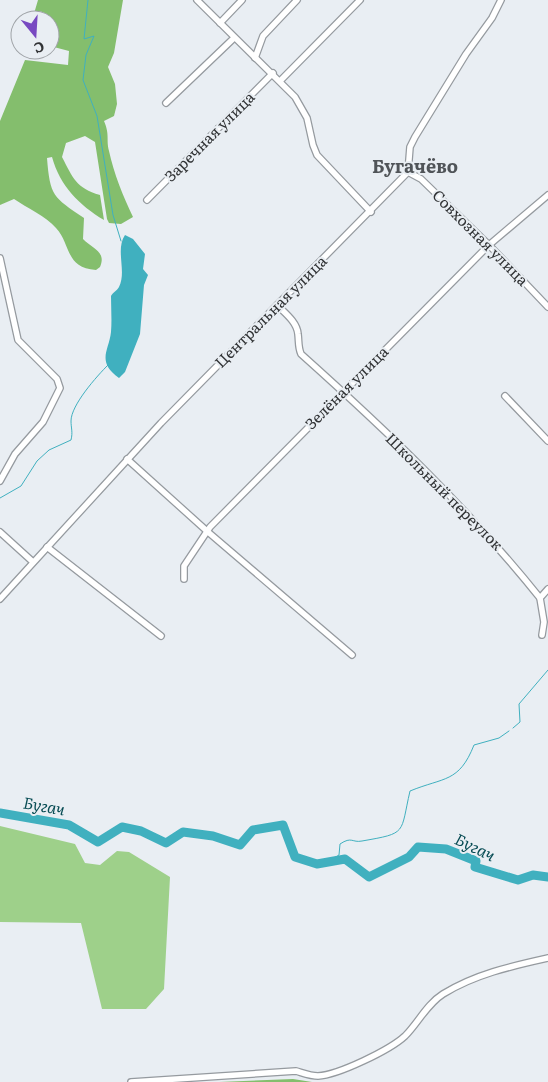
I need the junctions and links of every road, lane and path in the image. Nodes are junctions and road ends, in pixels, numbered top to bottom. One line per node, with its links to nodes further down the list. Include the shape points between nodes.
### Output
1 (197, 0): 6 (street)
2 (242, 0): 6 (street)
3 (297, 0): 8 (street, via 270,27)
4 (360, 0): 10 (street)
5 (501, 0): 12 (street, via 414,137)
6 (220, 23): 7 (street)
7 (234, 38): 8 (street); 11 (street)
8 (255, 58): 9 (street)
9 (273, 73): 10 (street); 14 (street, Заречная улица)
10 (281, 80): 15 (street, via 304,111 317,155)
11 (166, 103)
12 (408, 172): 15 (street, Центральная улица); 16 (street, Совхозная улица, via 421,180)
13 (548, 195): 16 (street, Зелёная улица)
14 (147, 200)
15 (371, 212): 18 (street, Центральная улица)
16 (489, 245): 19 (street, Совхозная улица); 20 (street, Зелёная улица)
17 (0, 258): 24 (street, via 18,340 56,379 60,388 44,422 15,454)
18 (277, 305): 20 (street, Школьный переулок, via 295,324 301,354); 23 (street, Центральная улица)
19 (548, 307)
20 (342, 392): 26 (street, Зелёная улица); 31 (street, Школьный переулок, via 466,510)
21 (505, 396): 22 (street)
22 (548, 441)
23 (127, 459): 26 (street); 27 (street, Центральная улица)
24 (0, 481)
25 (0, 532): 28 (street)
26 (208, 532): 29 (street, Зелёная улица, via 184,566); 35 (street)
27 (47, 546): 28 (street, Центральная улица); 34 (street)
28 (33, 562): 32 (street, Центральная улица)
29 (184, 579)
30 (548, 589): 31 (street)
31 (540, 598): 33 (street, via 544,622)
32 (0, 599)
33 (542, 635)
34 (161, 636)
35 (352, 655)
36 (548, 958): 38 (street, via 499,969 448,991 434,1001 403,1038 328,1074 317,1076 296,1072)
37 (132, 1082): 38 (street)
38 (139, 1082)

